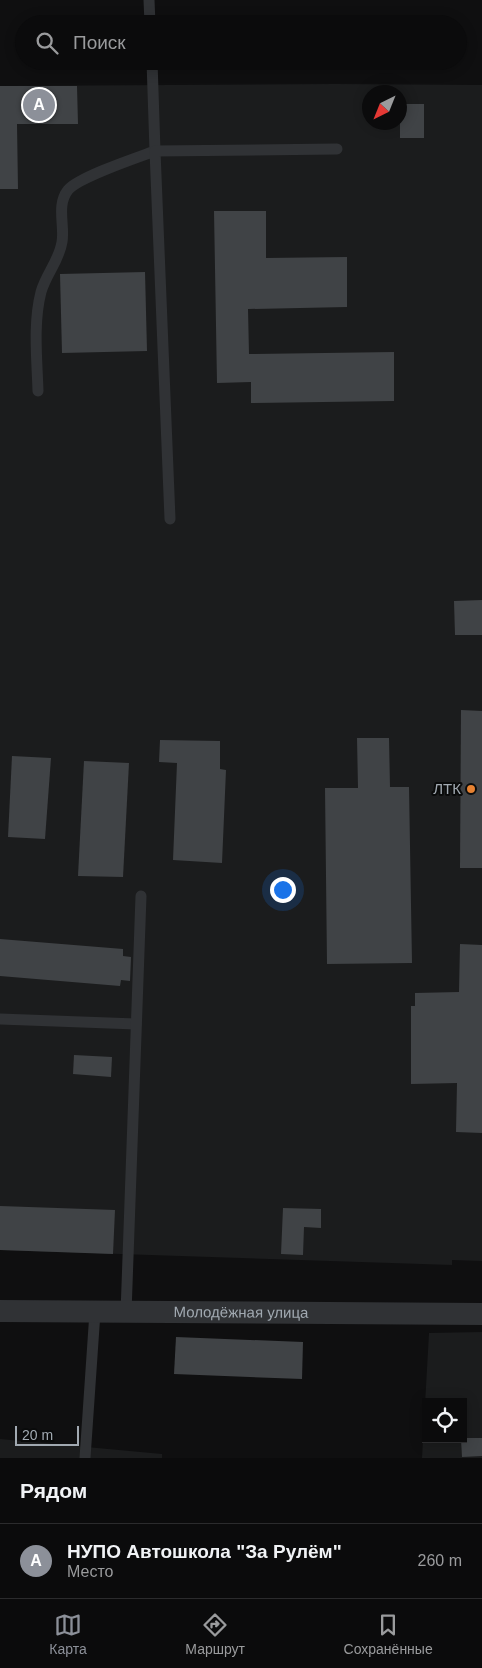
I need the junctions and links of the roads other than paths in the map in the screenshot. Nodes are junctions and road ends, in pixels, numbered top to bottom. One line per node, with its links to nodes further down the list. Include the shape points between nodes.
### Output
1 (149, 0): 2 (lane)
2 (150, 15)
3 (152, 70): 5 (lane)
4 (337, 149): 5 (lane)
5 (155, 151): 6 (lane, via 80,180 68,190 62,202 62,242 42,290 37,316); 7 (lane)
6 (38, 391)
7 (170, 519)
8 (141, 896): 10 (lane)
9 (0, 1019): 10 (lane)
10 (136, 1024): 13 (lane)
11 (0, 1312): 12 (street, Молодёжная улица)
12 (95, 1312): 13 (street, Молодёжная улица); 15 (lane)
13 (126, 1313): 14 (street, Молодёжная улица)
14 (482, 1314)
15 (85, 1458)

